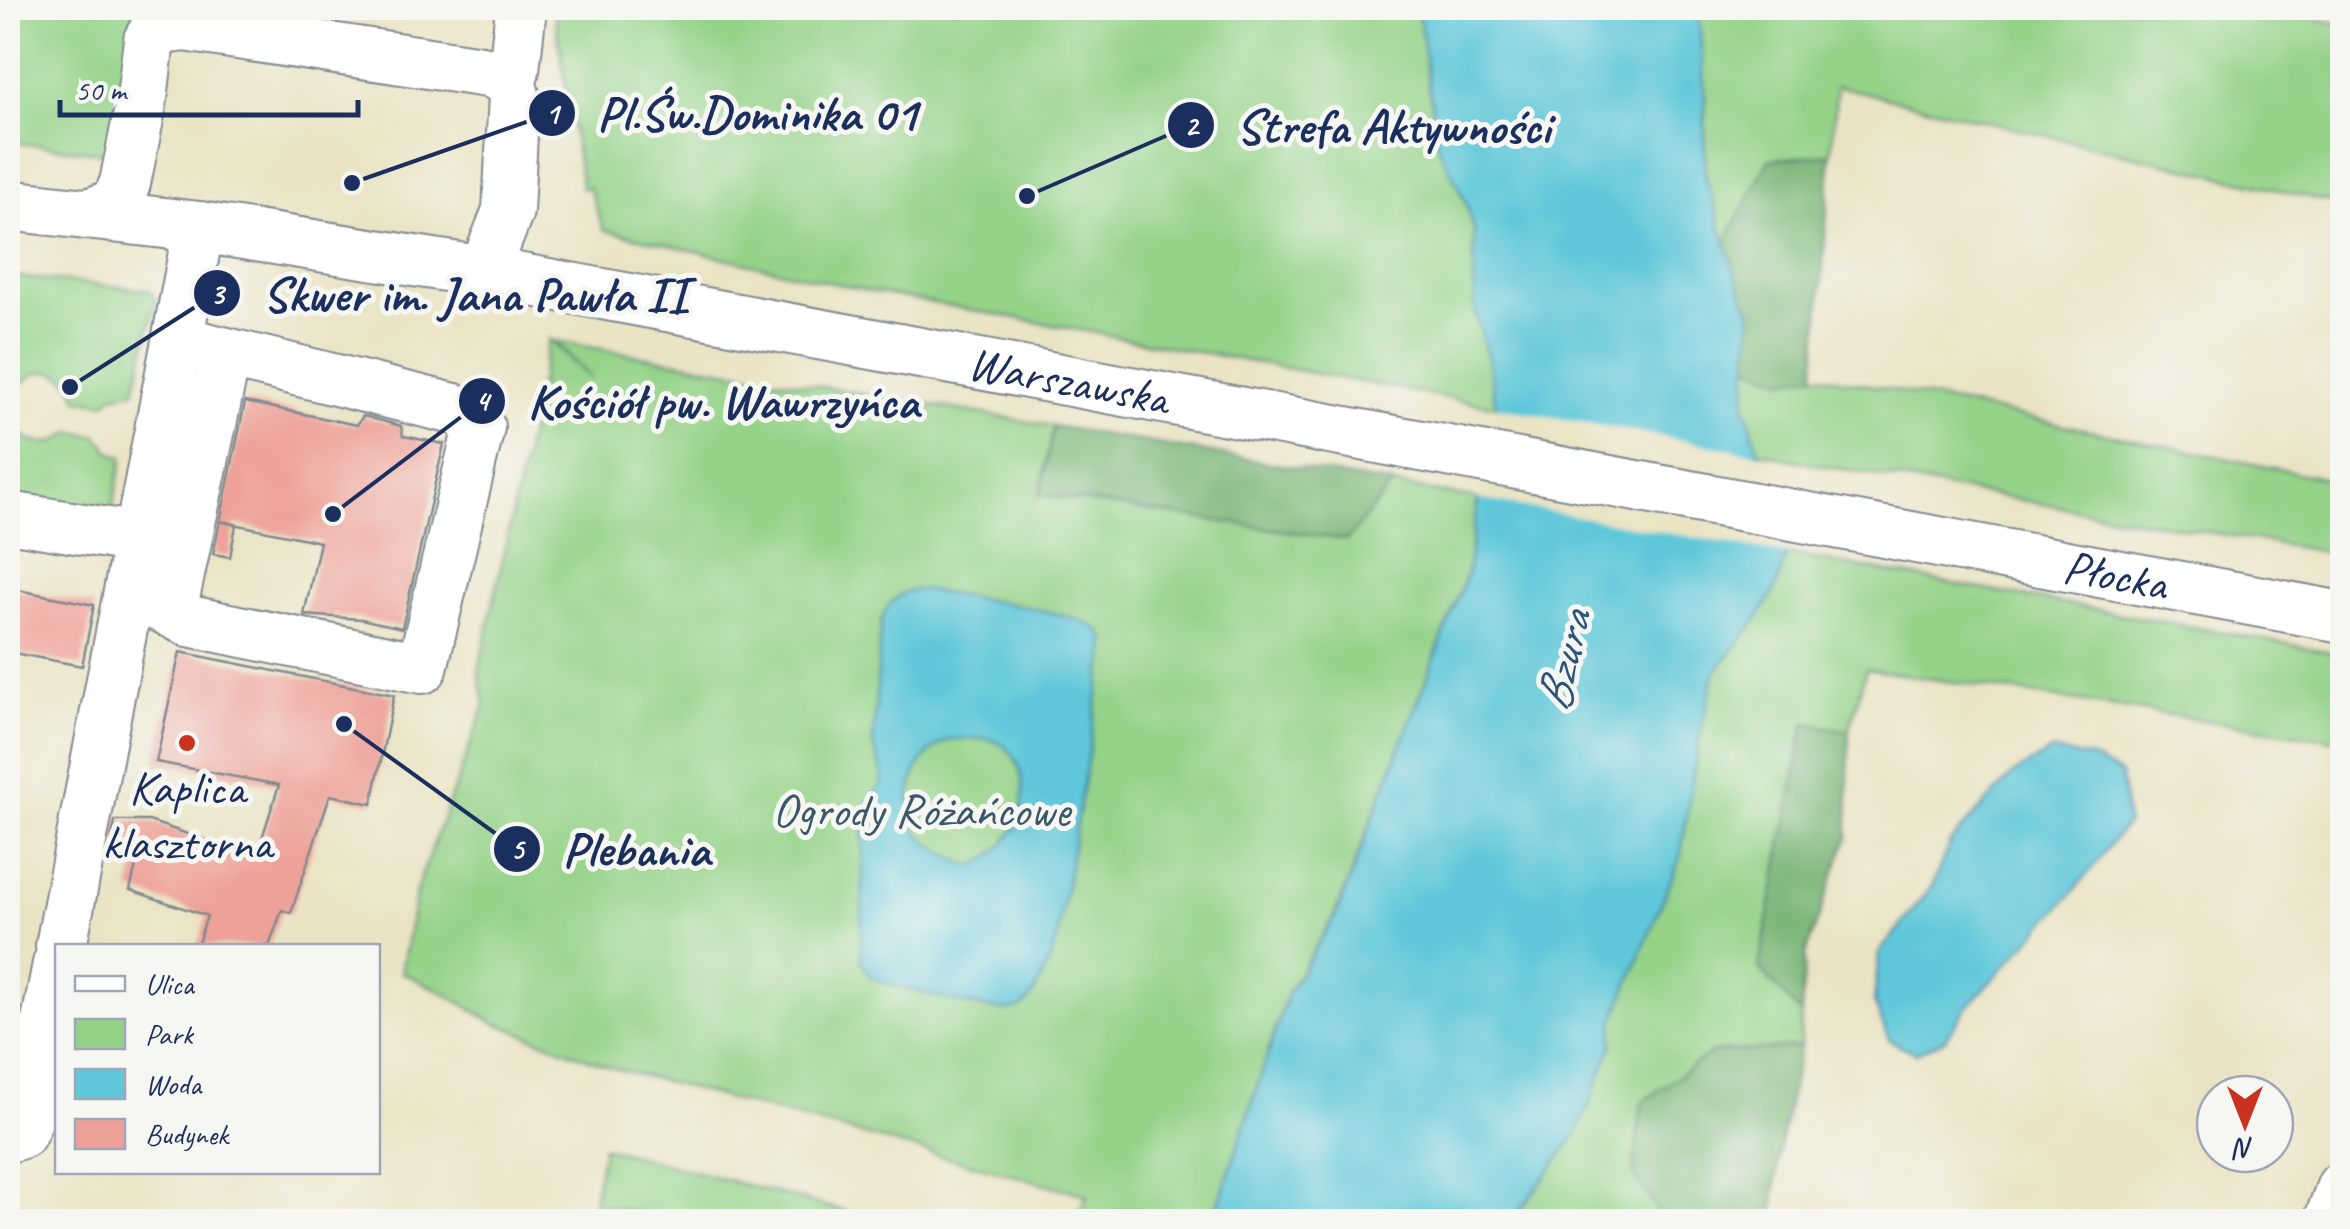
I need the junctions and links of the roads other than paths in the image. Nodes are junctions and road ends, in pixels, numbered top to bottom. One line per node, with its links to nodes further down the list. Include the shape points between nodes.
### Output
1 (520, 8): 3 (street)
2 (156, 19): 3 (street, via 494,74); 5 (street, via 126,184 108,207)
3 (510, 84): 7 (street, via 508,211)
4 (8, 205): 5 (street, Warszawska)
5 (88, 214): 6 (street, Warszawska)
6 (199, 227): 7 (street, Warszawska); 8 (street)
7 (484, 272): 10 (street, Warszawska)
8 (202, 347): 11 (street); 12 (street); 12 (street, via 462,411 480,426 422,668 189,621)
9 (8, 516): 11 (street)
10 (1888, 532): 13 (street, Płocka)
11 (139, 544): 12 (street)
12 (150, 606): 14 (street)
13 (2342, 617)
14 (62, 944)
15 (55, 980): 16 (street, via 29,1116 20,1134)
16 (8, 1137)
17 (2342, 1187): 18 (street)
18 (2329, 1222)

